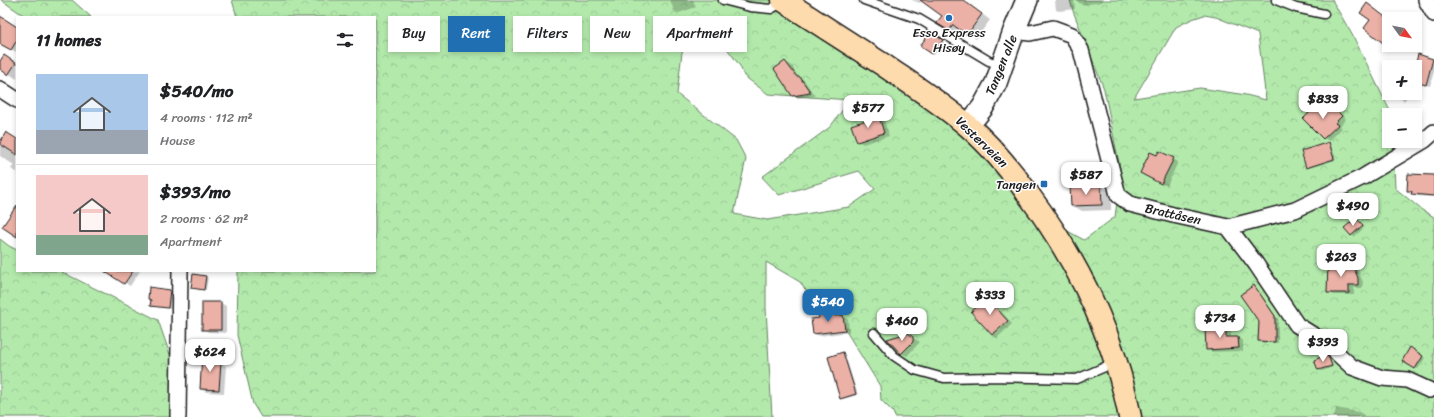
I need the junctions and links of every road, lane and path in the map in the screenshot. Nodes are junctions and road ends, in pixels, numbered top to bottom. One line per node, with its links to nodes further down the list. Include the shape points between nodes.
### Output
1 (722, 0): 2 (lane, via 771,9)
2 (784, 0): 13 (main road, Vesterveien, via 914,86)
3 (864, 0): 10 (lane, via 919,19 989,61)
4 (1027, 0): 9 (main road, Tangen alle)
5 (1276, 0): 7 (lane, via 1296,8)
6 (1426, 0): 8 (street)
7 (1324, 14)
8 (1434, 14)
9 (1014, 31): 10 (main road, Tangen alle); 15 (street, Brattåsen, via 1030,33 1053,28 1072,35 1082,50 1118,195 1130,204)
10 (1002, 66): 13 (main road, Tangen alle, via 996,84 983,107)
11 (0, 89): 12 (street)
12 (16, 99)
13 (968, 126): 18 (main road, Vesterveien, via 1010,170 1058,236 1081,278)
14 (1434, 132): 15 (street, Brattåsen, via 1363,177 1295,210)
15 (1228, 227): 19 (street, via 1297,325 1326,343 1352,367 1382,378 1408,380)
16 (180, 272): 20 (street)
17 (874, 334): 18 (lane, via 894,356 916,370 944,378 1077,379)
18 (1117, 362): 21 (main road, Vesterveien)
19 (1429, 390)
20 (178, 417)
21 (1130, 417)

